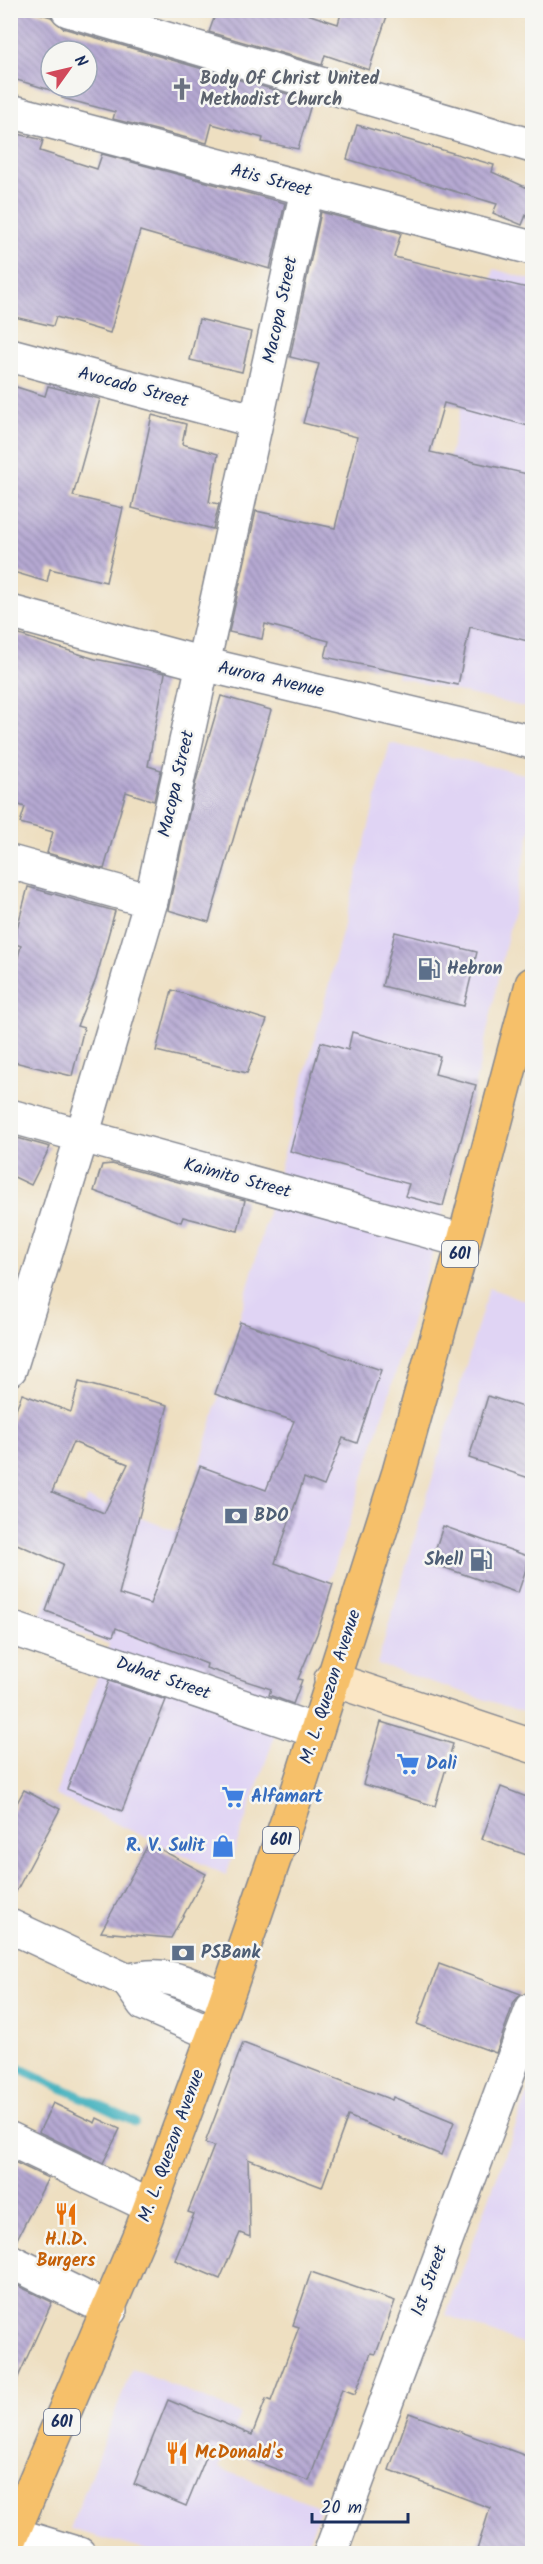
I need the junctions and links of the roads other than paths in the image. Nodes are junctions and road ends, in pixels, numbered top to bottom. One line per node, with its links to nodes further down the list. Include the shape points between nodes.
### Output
1 (68, 10): 3 (street)
2 (10, 111): 4 (street, Atis Street)
3 (532, 146)
4 (307, 190): 5 (street, Atis Street); 7 (street, Macopa Street)
5 (532, 248)
6 (10, 355): 7 (street, Avocado Street)
7 (256, 421): 9 (street, Macopa Street)
8 (10, 612): 9 (street, Aurora Avenue)
9 (203, 664): 10 (street, Aurora Avenue); 12 (street, Macopa Street)
10 (532, 742)
11 (10, 862): 12 (street)
12 (151, 901): 15 (street, Macopa Street)
13 (532, 984): 16 (main road, M. L. Quezon Avenue / 601)
14 (10, 1116): 15 (street, Kaimito Street)
15 (82, 1136): 16 (street, Kaimito Street); 17 (street, Macopa Street)
16 (464, 1241): 19 (main road, M. L. Quezon Avenue / 601, via 399,1472)
17 (12, 1360)
18 (10, 1628): 20 (street, Duhat Street)
19 (331, 1679): 20 (main road, M. L. Quezon Avenue / 601); 21 (street)
20 (316, 1731): 24 (main road, M. L. Quezon Avenue / 601)
21 (532, 1746)
22 (10, 1926): 23 (street)
23 (129, 1981): 24 (street, via 150,1974 170,1977); 26 (street, via 144,2004)
24 (225, 1999): 26 (main road, M. L. Quezon Avenue / 601)
25 (532, 2009): 33 (street, 1st Street)
26 (214, 2034): 28 (main road, M. L. Quezon Avenue / 601)
27 (10, 2139): 28 (street)
28 (150, 2206): 30 (main road, M. L. Quezon Avenue / 601)
29 (10, 2261): 30 (street)
30 (110, 2310): 31 (main road, M. L. Quezon Avenue / 601)
31 (12, 2537): 32 (street)
32 (79, 2553)
33 (330, 2553)

